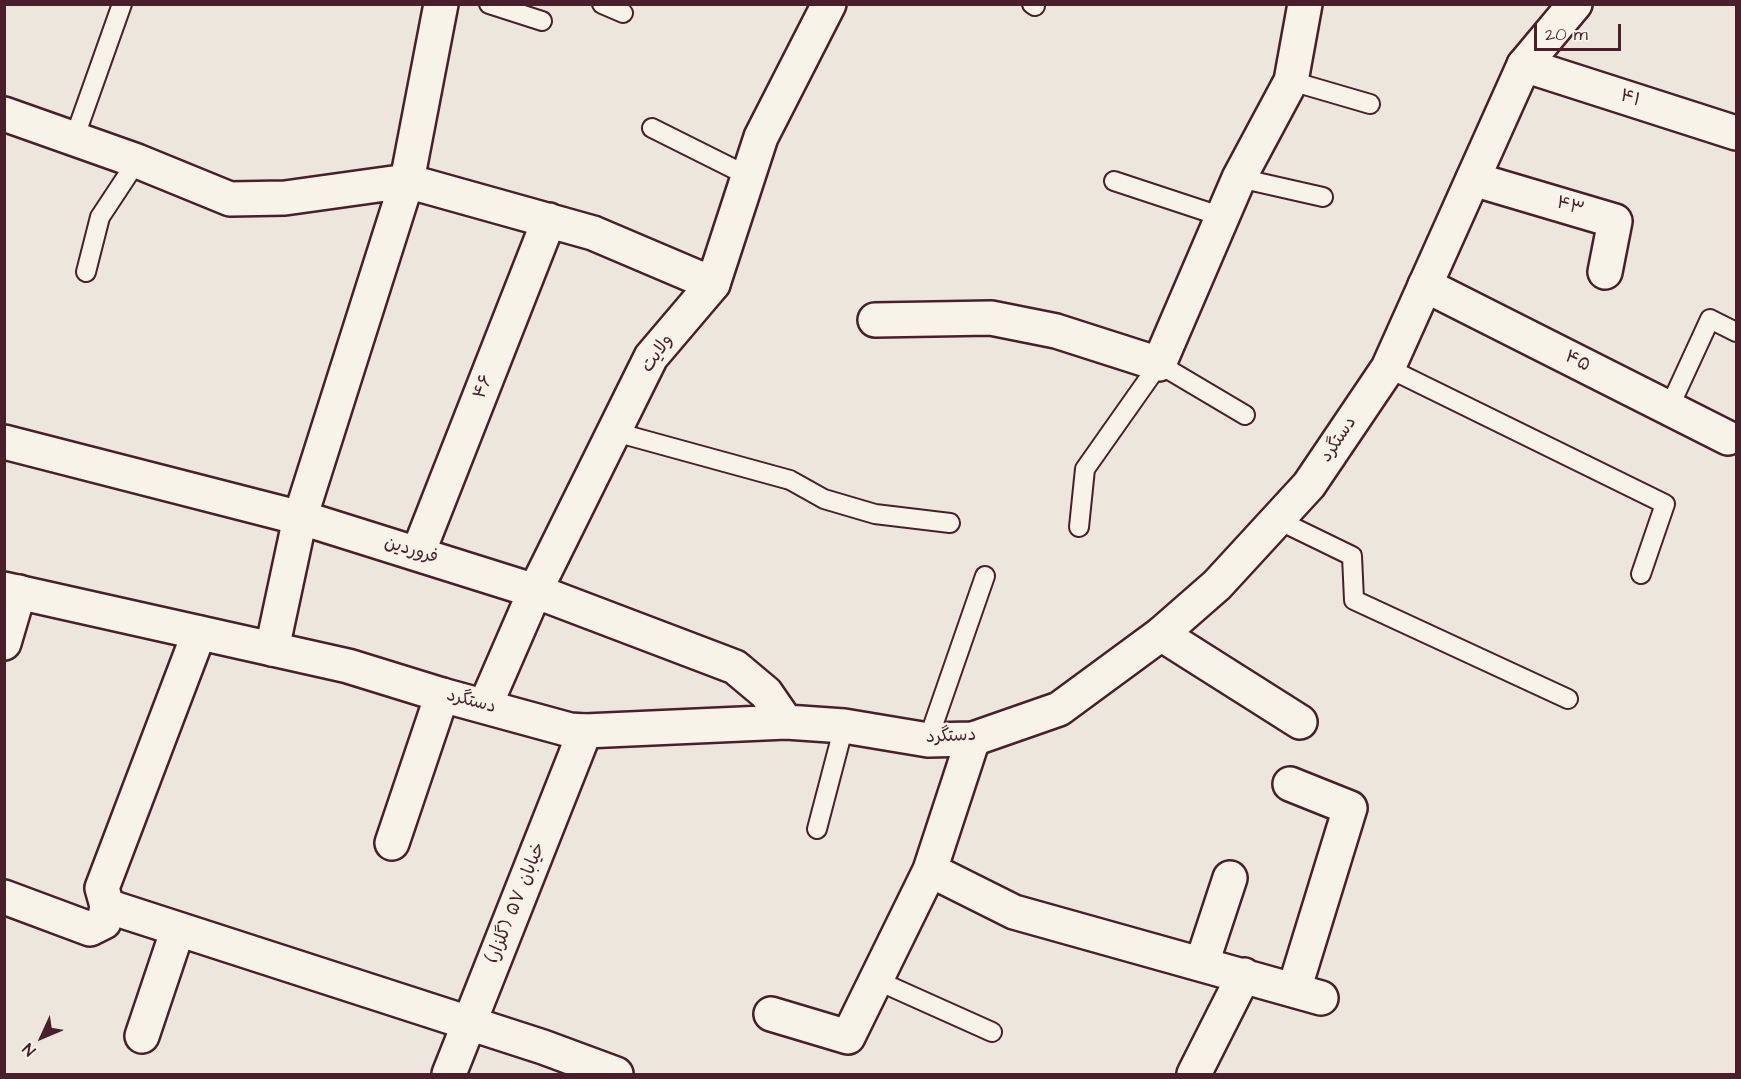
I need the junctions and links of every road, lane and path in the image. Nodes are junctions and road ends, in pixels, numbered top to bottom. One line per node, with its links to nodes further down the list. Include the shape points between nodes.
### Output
1 (122, 4): 16 (lane)
2 (489, 4): 9 (lane)
3 (602, 4): 8 (lane)
4 (829, 4): 18 (street, ولایت, via 760,137)
5 (1305, 4): 11 (street)
6 (1575, 4): 10 (street, دستگرد)
7 (438, 5): 21 (street)
8 (623, 13)
9 (542, 21)
10 (1524, 65): 15 (street, ۴۱); 20 (street, دستگرد)
11 (1291, 81): 12 (lane); 19 (street)
12 (1370, 104)
13 (4, 114): 16 (street)
14 (652, 128): 18 (lane)
15 (1737, 133)
16 (74, 139): 17 (street)
17 (137, 161): 21 (street, via 230,199 285,198); 26 (lane, via 100,217)
18 (748, 176): 28 (street, ولایت)
19 (1239, 178): 23 (lane); 24 (street)
20 (1473, 179): 27 (street, ۴۳, via 1616,221); 29 (street, دستگرد)
21 (407, 181): 25 (street); 39 (street)
22 (1114, 181): 24 (lane)
23 (1323, 197)
24 (1223, 216): 32 (street)
25 (549, 220): 28 (street, via 593,233); 43 (street, ۴۶)
26 (86, 272)
27 (1605, 272)
28 (712, 284): 36 (street, ولایت, via 651,357)
29 (1425, 285): 33 (street, دستگرد); 34 (street, ۴۵)
30 (875, 320): 32 (street, via 991,318 1056,331)
31 (1737, 332): 34 (lane, via 1710,319)
32 (1159, 364): 35 (lane); 42 (lane, via 1085,469)
33 (1388, 368): 40 (street, دستگرد, via 1309,485); 44 (lane, via 1665,504)
34 (1669, 408): 37 (street, ۴۵)
35 (1245, 415)
36 (615, 432): 41 (lane, via 790,480 824,499 875,514); 47 (street, ولایت)
37 (1728, 438)
38 (4, 442): 39 (street, فروردین)
39 (300, 518): 43 (street, فروردین); 51 (street)
40 (1278, 520): 49 (street, دستگرد, via 1217,585); 53 (lane, via 1352,556 1354,600)
41 (950, 523)
42 (1079, 527)
43 (418, 553): 47 (street, فروردین)
44 (1641, 574)
45 (985, 576): 60 (lane)
46 (12, 591): 48 (street, دستگرد); 50 (street)
47 (535, 591): 54 (street, ولایت); 55 (street, فروردین, via 735,667 766,693)
48 (198, 633): 51 (street, دستگرد); 67 (street, via 102,888)
49 (1161, 634): 56 (street); 59 (street, دستگرد, via 1059,709)
50 (4, 643)
51 (272, 649): 52 (street, دستگرد, via 348,666)
52 (442, 695): 54 (street, دستگرد); 63 (street)
53 (1568, 699)
54 (485, 706): 58 (street, دستگرد)
55 (786, 722): 57 (street, دستگرد); 58 (street, دستگرد)
56 (1300, 722)
57 (844, 726): 60 (street, دستگرد); 62 (lane)
58 (585, 731): 73 (street, خیابان ۵۷ (گلزار))
59 (973, 739): 60 (street, دستگرد); 64 (street)
60 (928, 740)
61 (1290, 784): 70 (street, via 1350,808 1308,994)
62 (817, 829)
63 (392, 843)
64 (930, 870): 69 (street, via 1014,912); 71 (street)
65 (1230, 878): 69 (street)
66 (4, 897): 67 (street, via 90,929 104,922)
67 (107, 906): 68 (street)
68 (178, 929): 73 (street); 75 (street)
69 (1202, 963): 70 (street)
70 (1244, 975): 78 (street)
71 (876, 980): 72 (street, via 848,1037); 74 (lane)
72 (771, 1014)
73 (469, 1023): 76 (street, خیابان ۵۷ (گلزار)); 77 (street)
74 (992, 1032)
75 (142, 1036)
76 (449, 1074)
77 (616, 1074)
78 (1194, 1074)

